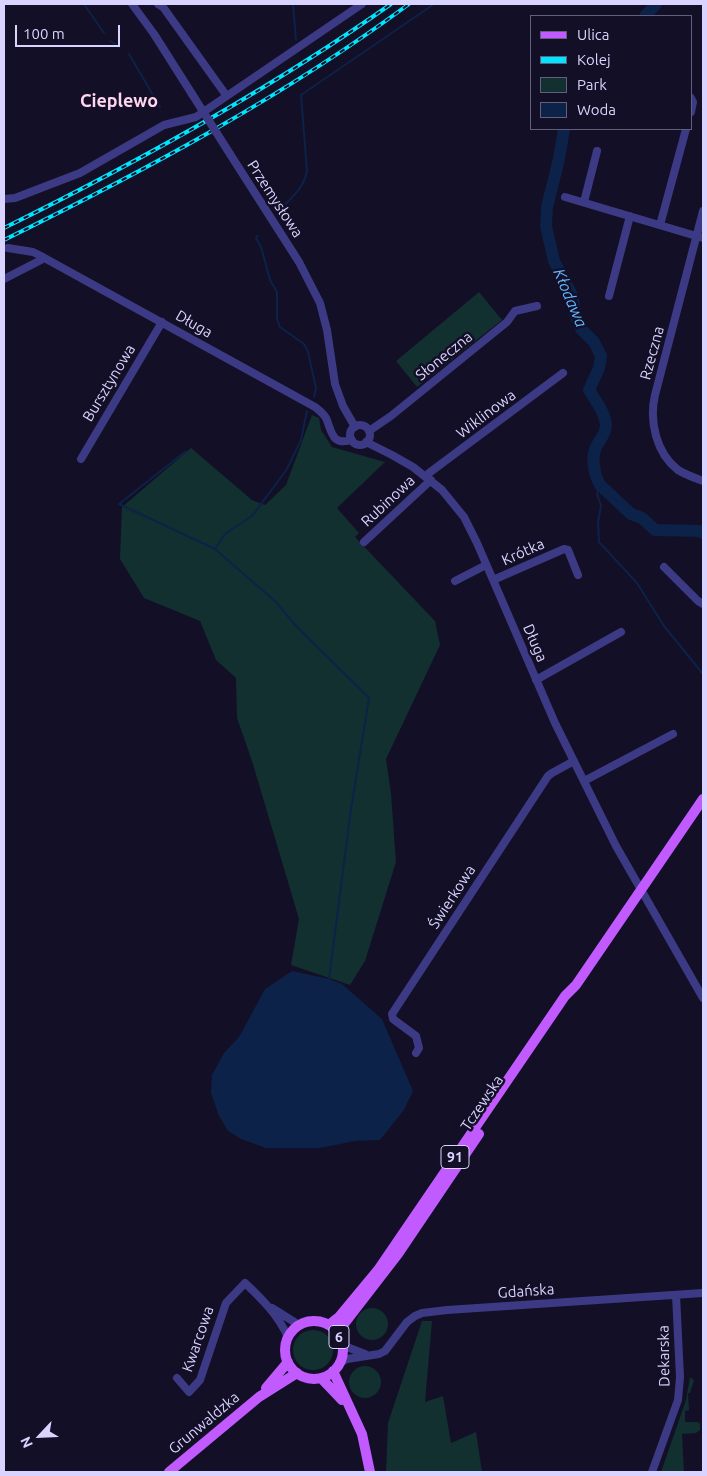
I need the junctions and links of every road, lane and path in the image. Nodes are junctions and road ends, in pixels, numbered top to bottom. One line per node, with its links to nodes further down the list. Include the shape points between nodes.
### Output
1 (144, 4): 4 (street)
2 (158, 4): 5 (street)
3 (362, 4): 5 (street)
4 (134, 7): 22 (street, Przemysłowa, bridge, via 298,262 320,303 335,384)
5 (226, 95): 9 (street, via 196,117 164,125 80,173 15,198)
6 (686, 130): 13 (street)
7 (597, 151): 10 (street)
8 (565, 197): 10 (street)
9 (4, 199)
10 (584, 202): 12 (street)
11 (703, 212): 14 (street, Rzeczna)
12 (630, 216): 13 (street); 18 (street)
13 (660, 225): 14 (street)
14 (700, 237): 28 (street, Rzeczna, via 652,414 655,432 669,461 685,474)
15 (8, 248): 16 (street, Długa)
16 (43, 257): 17 (street); 20 (street, Długa)
17 (4, 279)
18 (609, 296)
19 (537, 306): 23 (street, Słoneczna, via 515,311 507,322)
20 (162, 322): 24 (street, Długa, via 315,407 325,416 336,439); 26 (street, Bursztynowa)
21 (563, 373): 27 (street, Wiklinowa, via 429,474)
22 (354, 427): 23 (street, via 363,426); 24 (street, via 350,433)
23 (369, 431): 25 (street)
24 (352, 440): 25 (street, Długa, via 360,445)
25 (366, 442): 27 (street, Długa)
26 (81, 459)
27 (429, 478): 29 (street, Rubinowa); 30 (street, Długa, via 464,517)
28 (703, 481)
29 (364, 542)
30 (486, 565): 33 (street, Długa); 34 (street)
31 (664, 567): 35 (street)
32 (578, 574): 33 (street, Krótka, via 568,550 564,549)
33 (493, 580): 37 (street, Długa)
34 (455, 581)
35 (703, 604)
36 (621, 632): 37 (street)
37 (536, 680): 39 (street, Długa)
38 (673, 734): 40 (street)
39 (574, 761): 40 (street, Długa); 45 (street, Świerkowa, via 548,776 392,1014 393,1019 416,1036 419,1048)
40 (584, 781): 42 (street, Długa)
41 (703, 799): 42 (main road, Tczewska / 91)
42 (640, 890): 43 (main road, Tczewska / 91); 44 (street, Długa)
43 (576, 985): 50 (main road, Tczewska / 91, via 565,996 378,1270 339,1317); 52 (main road, Tczewska / 91, via 570,1001)
44 (703, 998)
45 (416, 1053)
46 (703, 1293): 47 (street, Gdańska)
47 (676, 1294): 53 (street, Gdańska, via 422,1313 407,1322 385,1351); 63 (street, Dekarska, via 678,1400)
48 (267, 1304): 49 (street, Kwarcowa); 51 (street, Kwarcowa); 57 (street, Kwarcowa, via 245,1283 226,1303 200,1380 189,1392)
49 (299, 1325): 50 (main road, 6, via 314,1321); 51 (main road)
50 (328, 1325): 52 (main road, 6)
51 (288, 1337): 54 (main road, via 285,1350)
52 (339, 1338): 53 (street, via 347,1347); 55 (main road, 6, via 342,1353)
53 (367, 1355): 55 (street, Gdańska, via 347,1359)
54 (288, 1362): 56 (main road); 59 (main road, Grunwaldzka)
55 (336, 1367): 58 (main road, 6); 60 (main road, 6)
56 (297, 1373): 58 (main road); 59 (main road, Grunwaldzka)
57 (178, 1378)
58 (321, 1378): 60 (main road, 6)
59 (259, 1396): 61 (main road, Grunwaldzka)
60 (351, 1410): 62 (main road, 6, via 364,1440)
61 (169, 1472)
62 (370, 1472)
63 (652, 1472)

